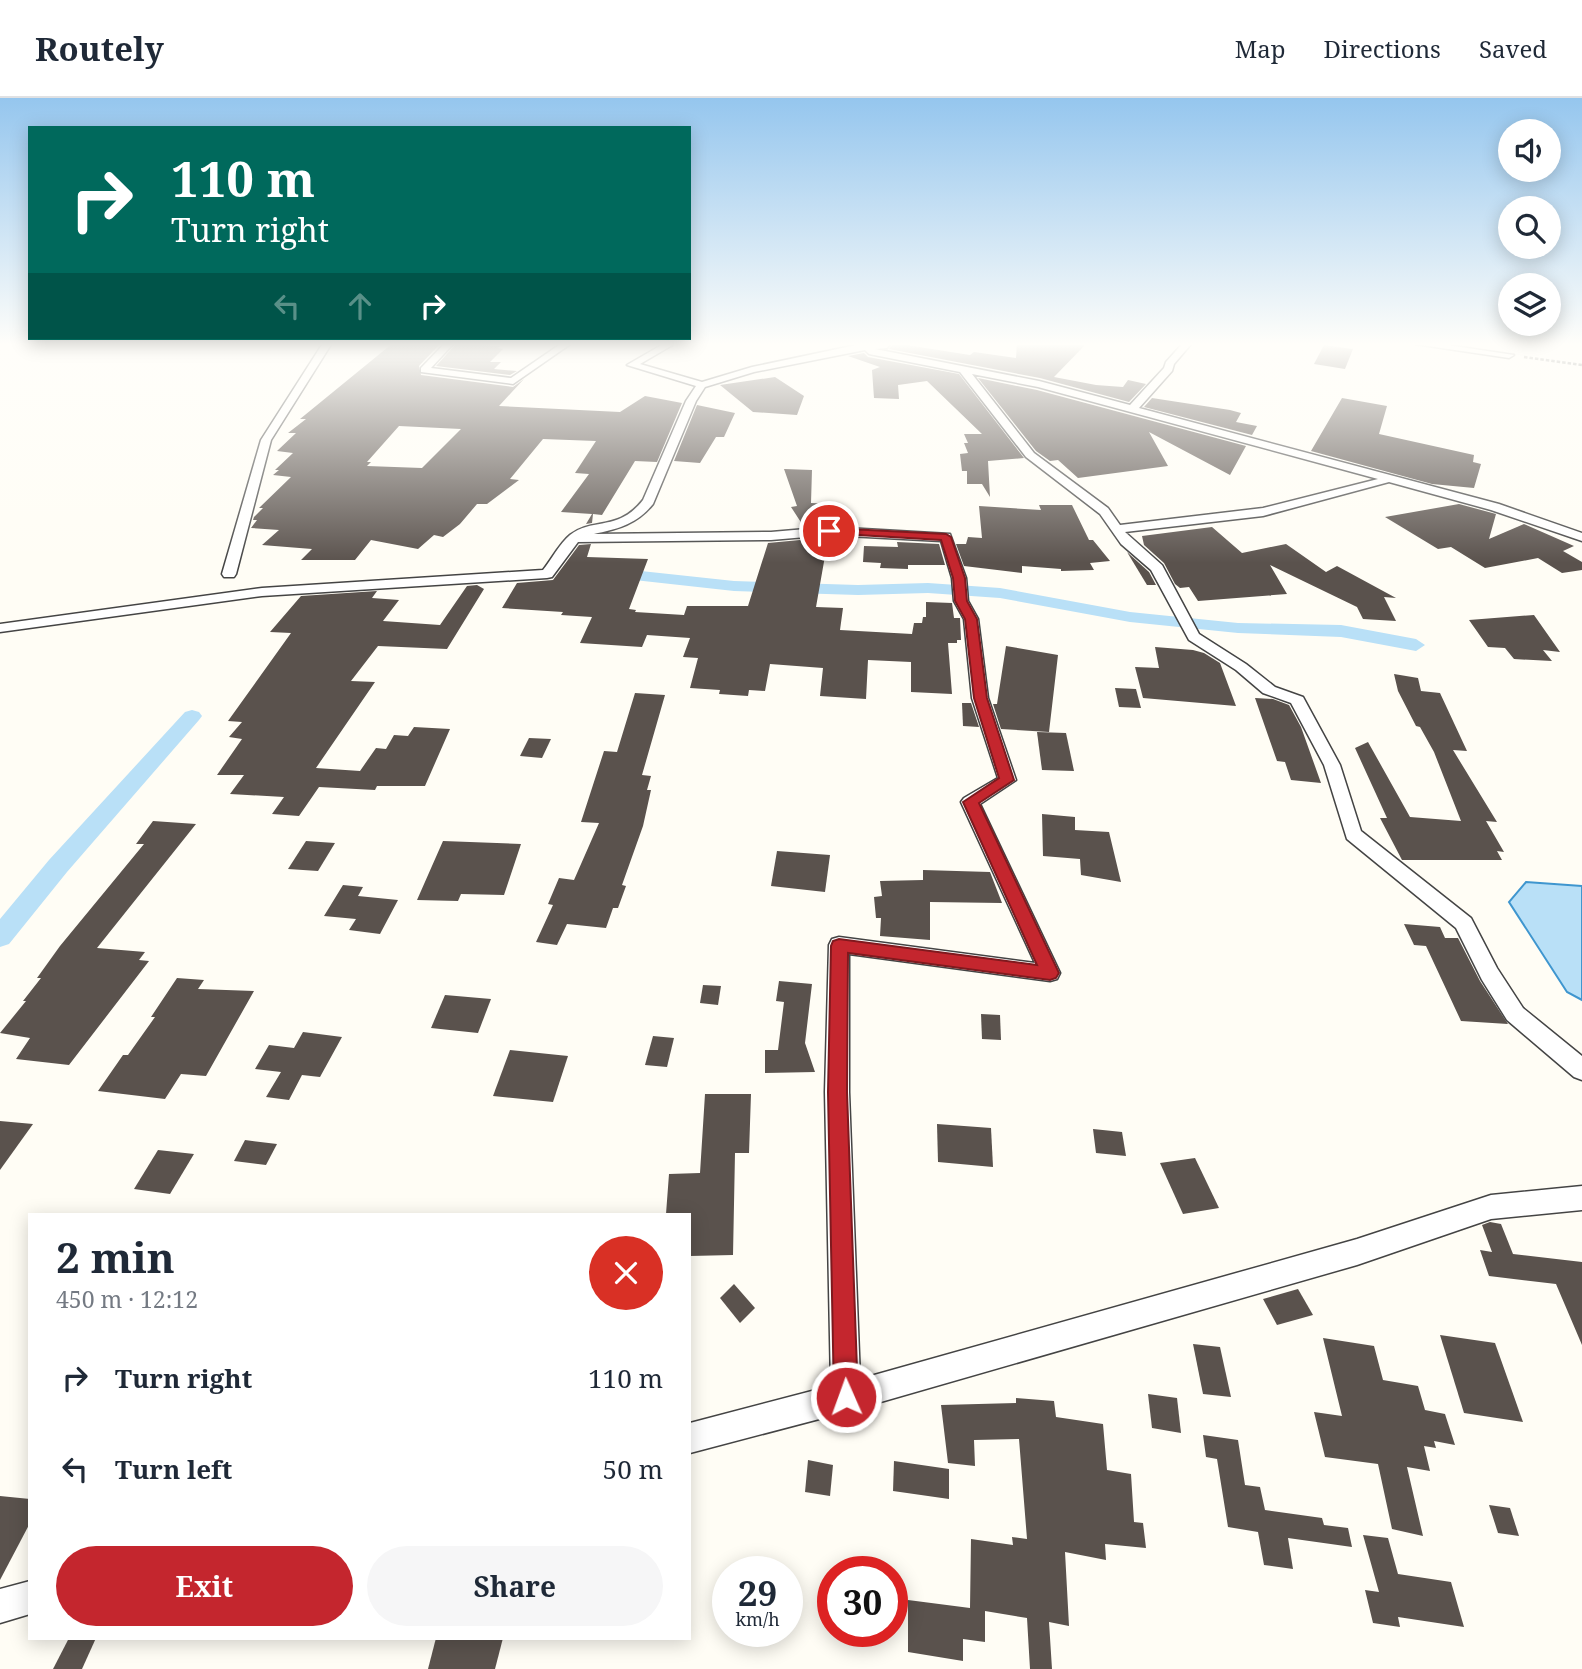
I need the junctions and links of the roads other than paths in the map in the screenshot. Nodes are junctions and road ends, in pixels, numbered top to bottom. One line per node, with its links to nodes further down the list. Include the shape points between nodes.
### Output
1 (281, 416): 9 (street, via 266,440)
2 (685, 416): 8 (street, via 641,511 622,524)
3 (1000, 416): 6 (street, via 1030,455 1104,511)
4 (1154, 416): 5 (street)
5 (1388, 480): 6 (street, via 1263,512); 7 (street, via 1495,507)
6 (1117, 529): 11 (street, via 1157,568 1194,637 1269,690 1297,700 1332,765 1353,834 1464,923 1515,1014)
7 (1582, 537)
8 (574, 538): 10 (street, via 547,574 262,592); 13 (street, via 829,531 946,537 959,578 961,601 971,619 981,698 1007,780 970,802 1050,973 839,946 837,1092)
9 (229, 574)
10 (0, 628)
11 (1582, 1070)
12 (1582, 1198): 13 (street, via 1490,1207 1357,1252)
13 (846, 1397): 14 (street)
14 (691, 1438)
15 (28, 1598): 16 (street)
16 (0, 1606)

